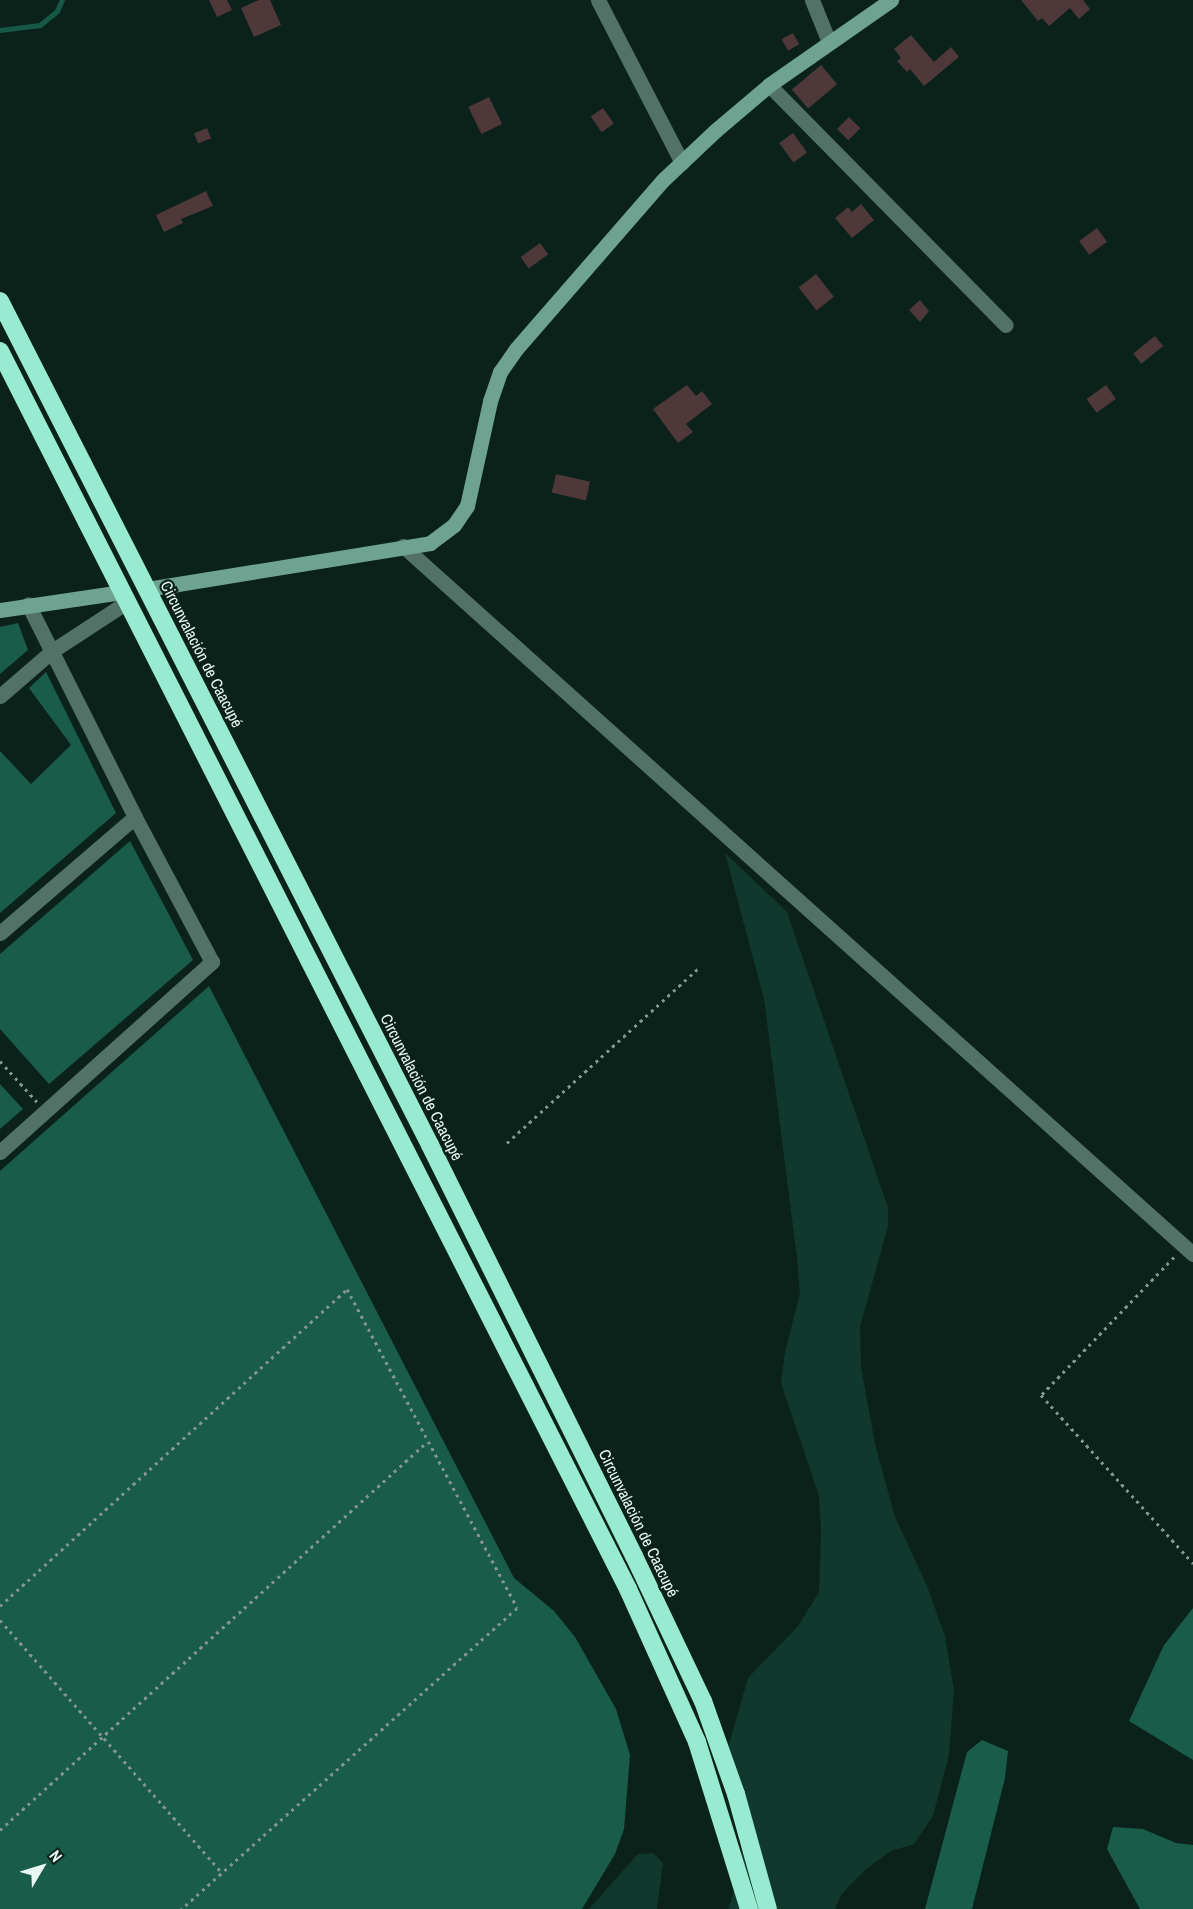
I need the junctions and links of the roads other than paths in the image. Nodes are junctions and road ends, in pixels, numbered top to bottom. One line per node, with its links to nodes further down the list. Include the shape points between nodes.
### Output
1 (598, 0): 6 (street)
2 (812, 0): 4 (street)
3 (891, 0): 4 (street)
4 (829, 42): 5 (street)
5 (769, 85): 6 (street); 8 (street)
6 (682, 163): 10 (street, via 516,349 500,372 467,506 454,525 430,543)
7 (0, 301): 11 (highway, Circunvalación de Caacupé)
8 (1006, 326)
9 (0, 351): 12 (highway)
10 (403, 546): 11 (street); 20 (street)
11 (147, 590): 22 (highway, Circunvalación de Caacupé, via 430,1145 704,1701 736,1794)
12 (124, 597): 13 (street); 15 (street); 21 (highway, via 628,1589 697,1742)
13 (28, 604): 14 (street); 15 (street)
14 (0, 610)
15 (52, 651): 16 (street); 17 (street)
16 (0, 696)
17 (135, 817): 18 (street); 19 (street, via 212,962)
18 (0, 933)
19 (0, 1152)
20 (1189, 1251)
21 (749, 1909)
22 (768, 1909)

